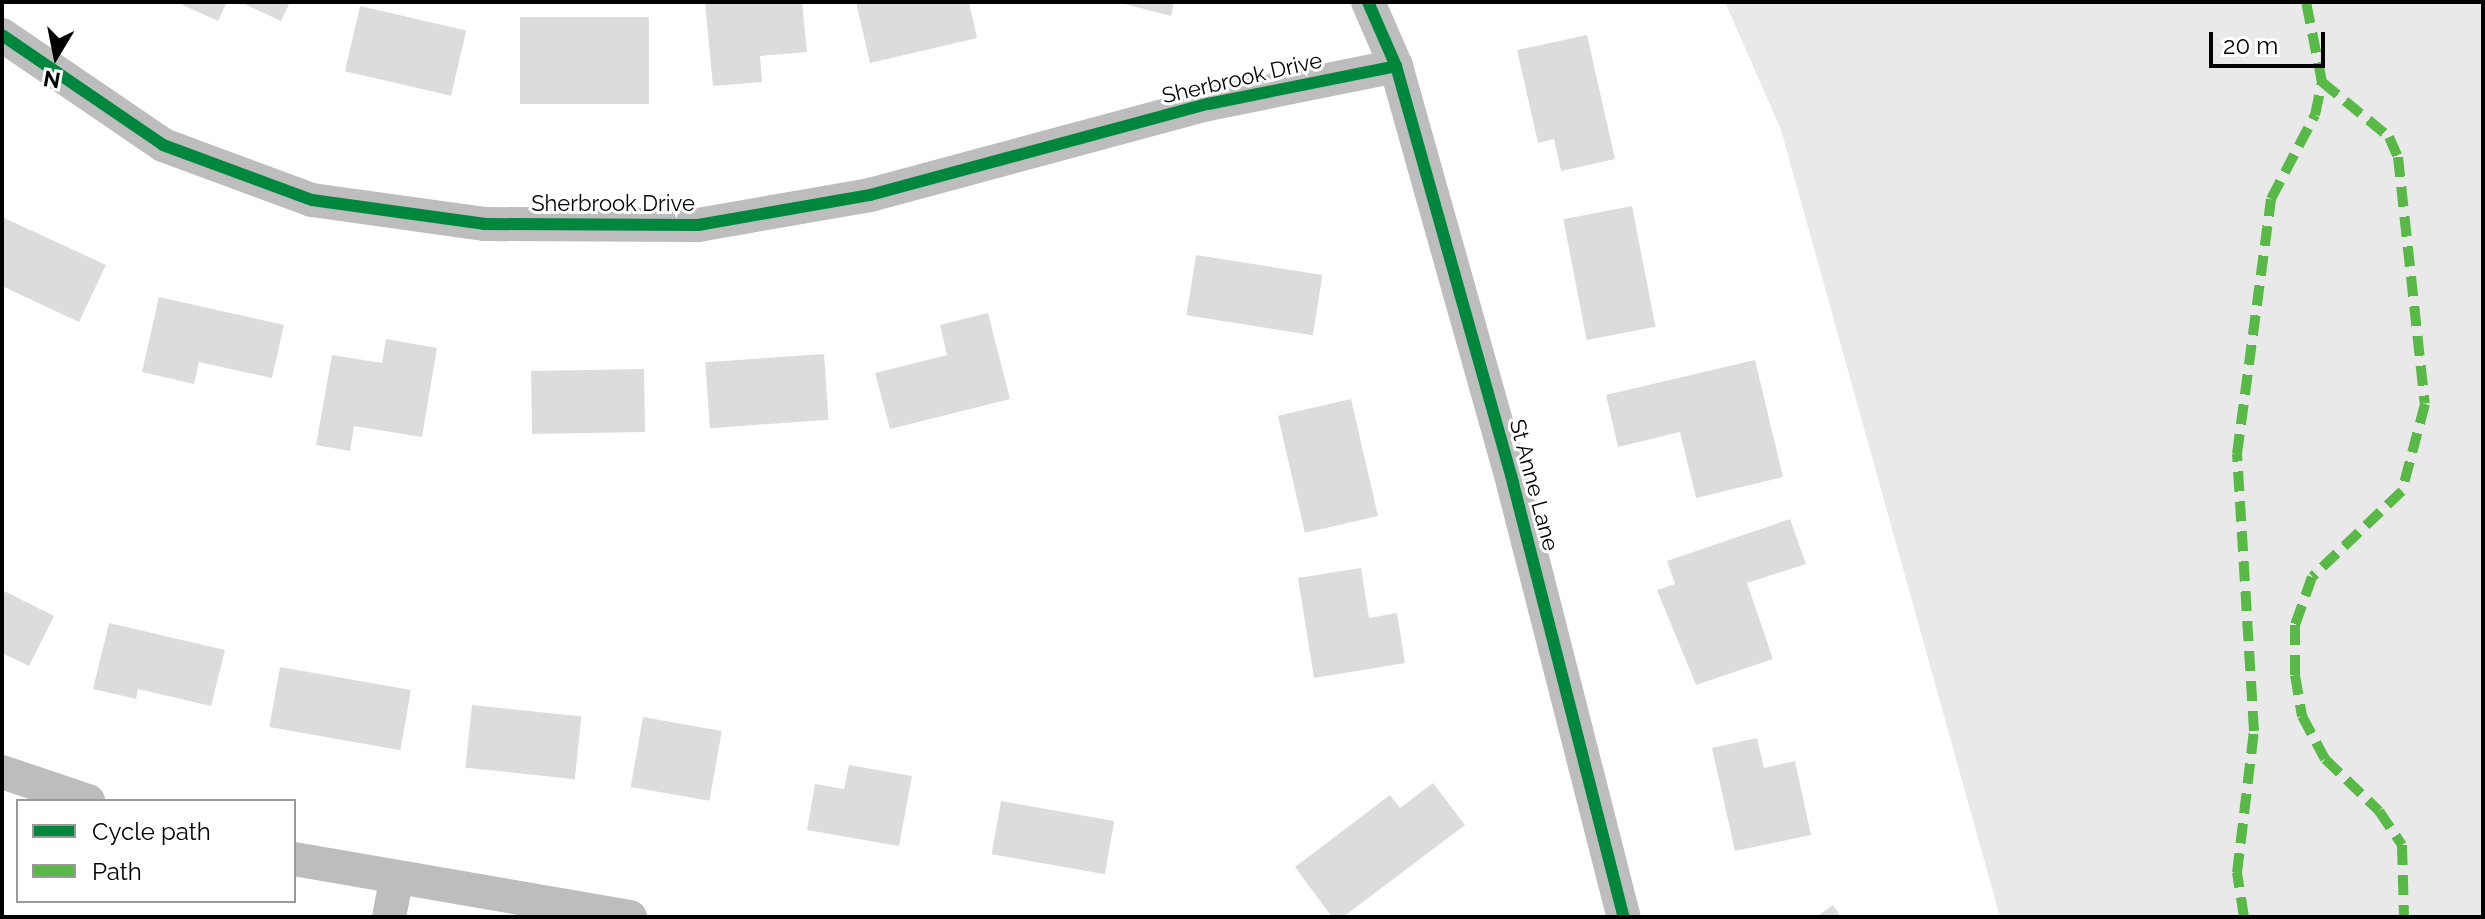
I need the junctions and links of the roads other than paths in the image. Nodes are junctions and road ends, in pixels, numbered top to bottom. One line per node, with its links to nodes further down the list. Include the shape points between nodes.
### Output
1 (1368, 2): 3 (street, St Anne Lane)
2 (2, 35): 3 (street, Sherbrook Drive, via 163,145 312,200 485,224 698,225 870,195 1208,104)
3 (1396, 66): 10 (street, St Anne Lane)
4 (2, 772): 5 (street)
5 (82, 799)
6 (296, 859): 7 (street)
7 (396, 881): 8 (street); 9 (street)
8 (389, 917)
9 (630, 917)
10 (1624, 917)

